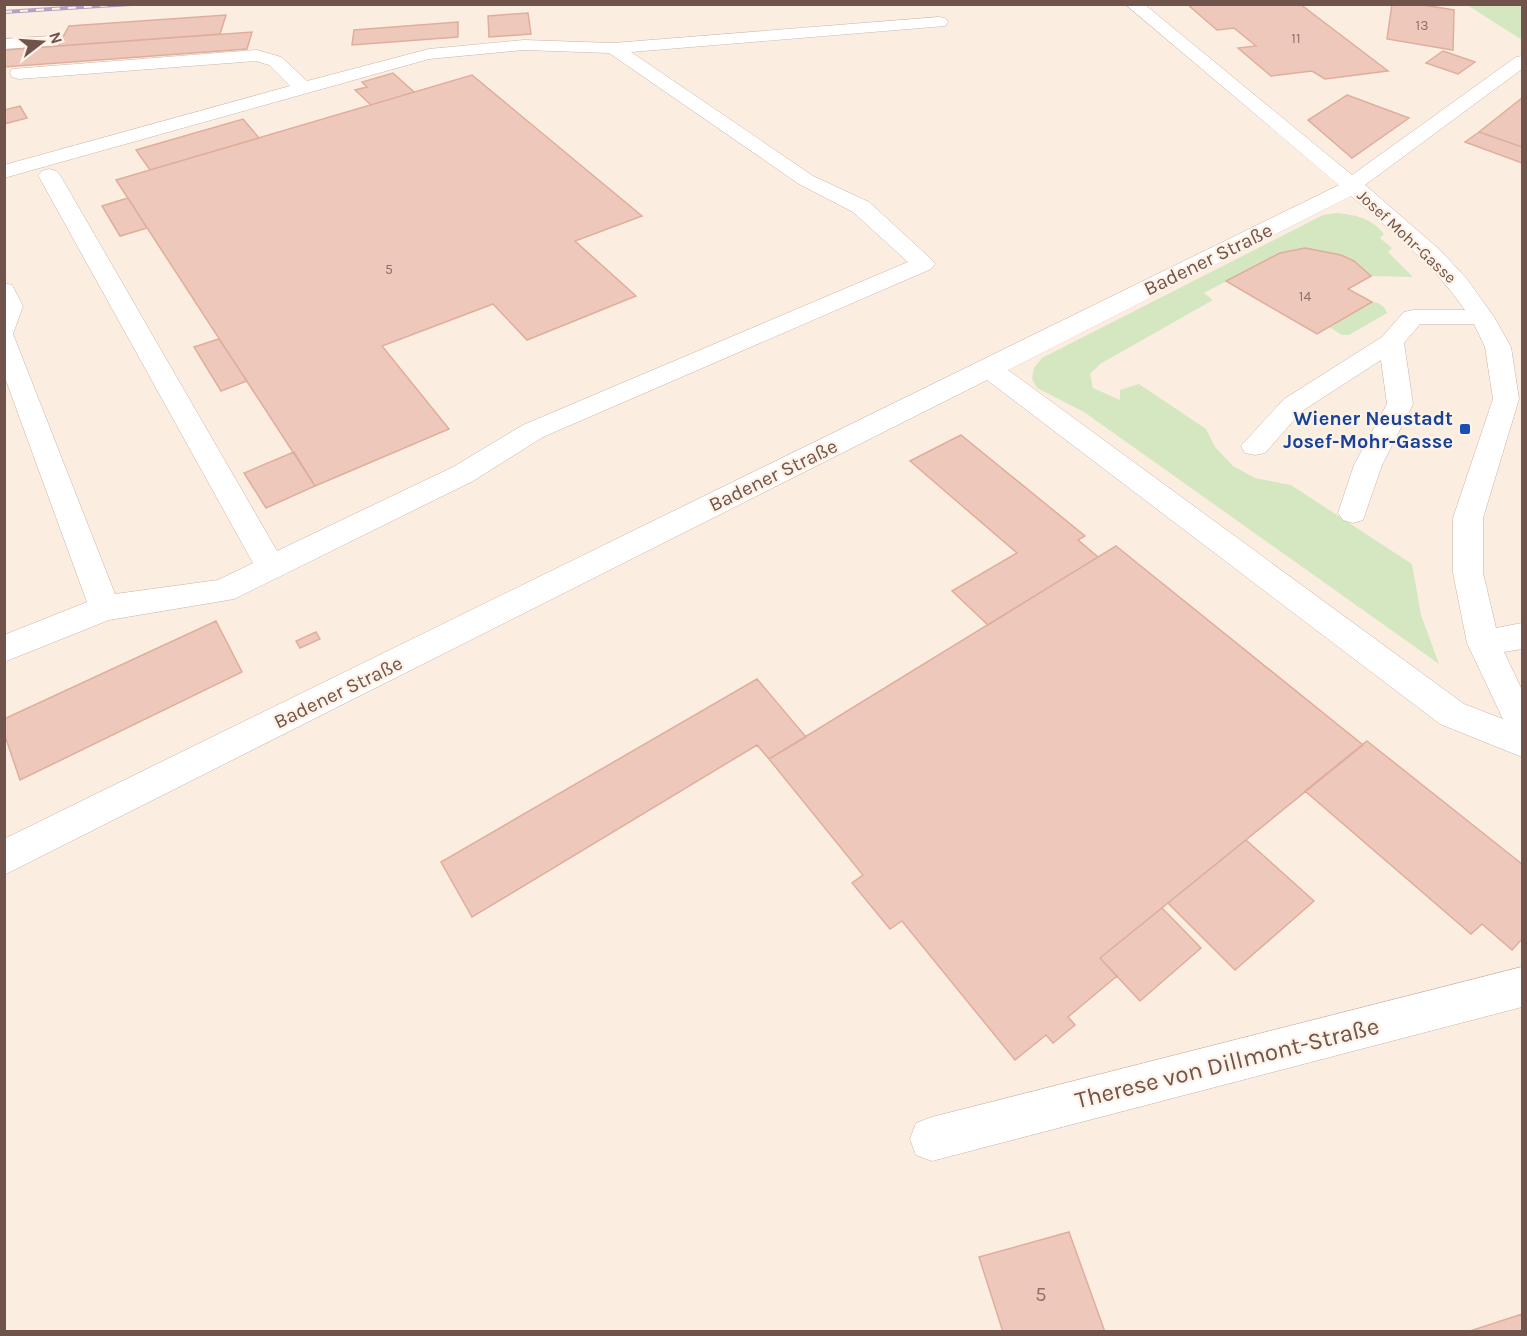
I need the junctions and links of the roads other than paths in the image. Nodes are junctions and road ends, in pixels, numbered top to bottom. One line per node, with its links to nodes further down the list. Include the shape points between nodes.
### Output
1 (1133, 4): 11 (street, Josef Mohr-Gasse)
2 (939, 22): 5 (street)
3 (52, 41): 4 (street)
4 (4, 44)
5 (613, 48): 8 (street, via 524,45 429,54); 20 (street, via 806,180 861,207 923,264 533,431 464,474)
6 (1522, 61): 11 (street, Badener Straße)
7 (19, 73): 8 (street, via 257,55 275,61)
8 (303, 88): 9 (street)
9 (4, 172)
10 (49, 175): 20 (street)
11 (1352, 185): 13 (street, Josef Mohr-Gasse, via 1431,254); 17 (street, Badener Straße)
12 (4, 290): 14 (street, via 10,306)
13 (1482, 317): 16 (street, via 1413,317); 23 (street, Josef Mohr-Gasse, via 1498,347 1506,399 1468,518 1468,573)
14 (4, 329)
15 (4, 339): 21 (street)
16 (1391, 342): 18 (street, via 1293,405); 19 (street, via 1400,404 1368,465)
17 (988, 368): 26 (street, via 1452,714); 27 (street, Badener Straße)
18 (1255, 446)
19 (1353, 513)
20 (271, 568): 21 (street, via 223,591)
21 (105, 608): 24 (street)
22 (1522, 636): 23 (street)
23 (1483, 643): 25 (street, Josef Mohr-Gasse)
24 (4, 649)
25 (1522, 723)
26 (1522, 742)
27 (4, 858)
28 (1522, 987): 29 (street, Therese von Dillmont-Straße)
29 (932, 1139)

